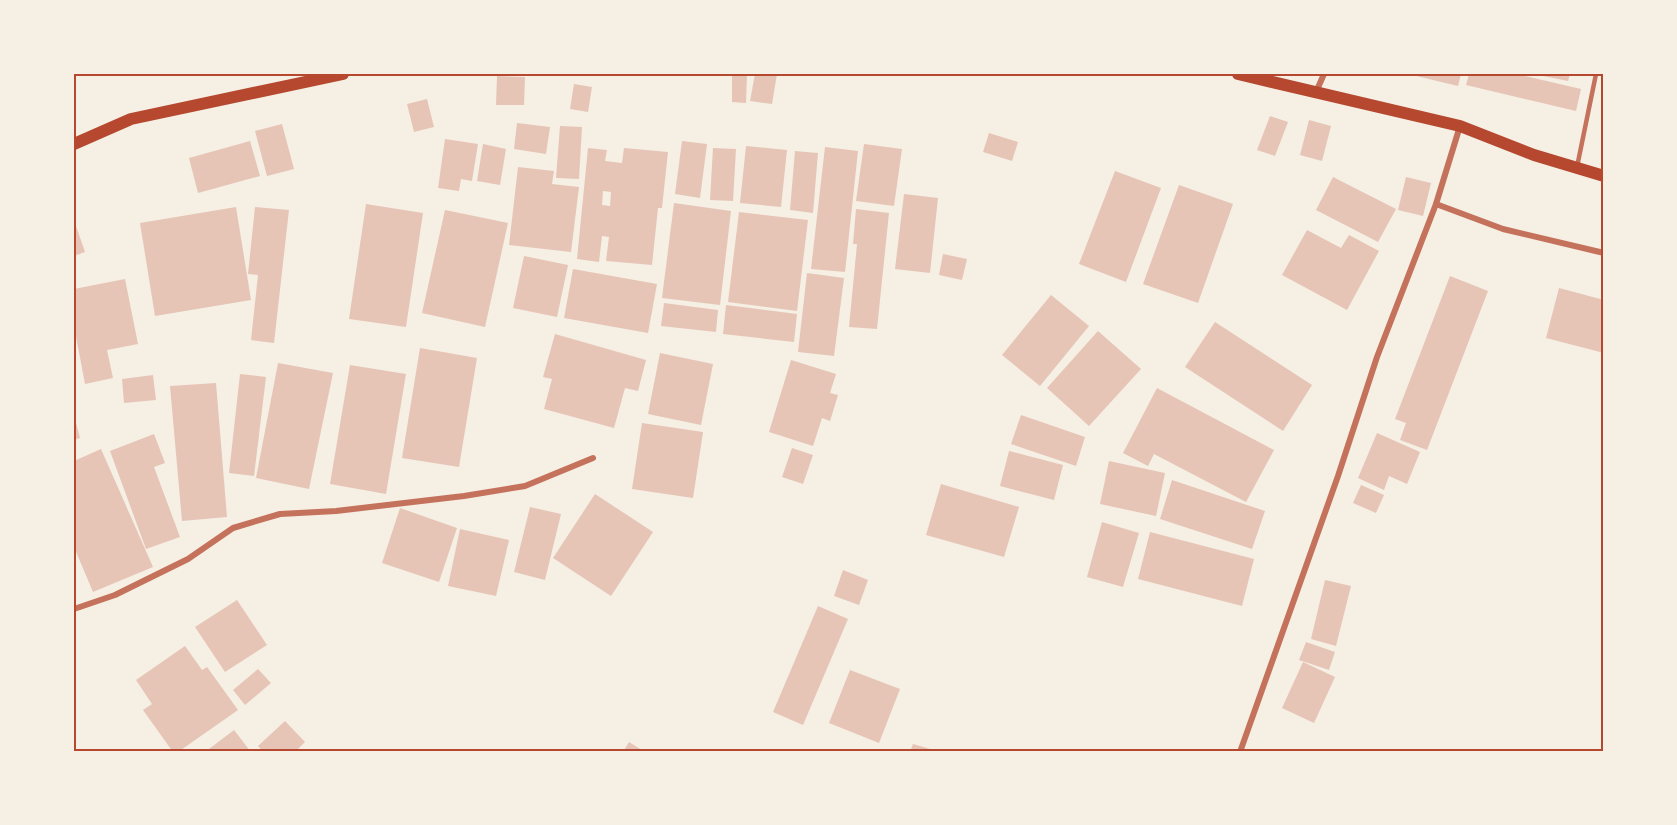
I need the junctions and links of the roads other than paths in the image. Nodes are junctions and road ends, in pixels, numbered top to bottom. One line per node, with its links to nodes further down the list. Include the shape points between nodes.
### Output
1 (343, 74): 5 (main road)
2 (1238, 74): 6 (main road)
3 (1324, 74): 6 (street)
4 (1596, 74): 9 (lane)
5 (310, 77): 8 (main road, via 131,119)
6 (1316, 92): 7 (main road)
7 (1460, 126): 9 (main road); 11 (street)
8 (74, 144)
9 (1577, 167): 10 (main road)
10 (1604, 176)
11 (1436, 204): 12 (street, via 1503,230); 15 (street, via 1377,357)
12 (1604, 253)
13 (593, 458): 14 (street, via 525,486 336,511 280,514 233,528 188,559 115,595)
14 (74, 609)
15 (1240, 752)

